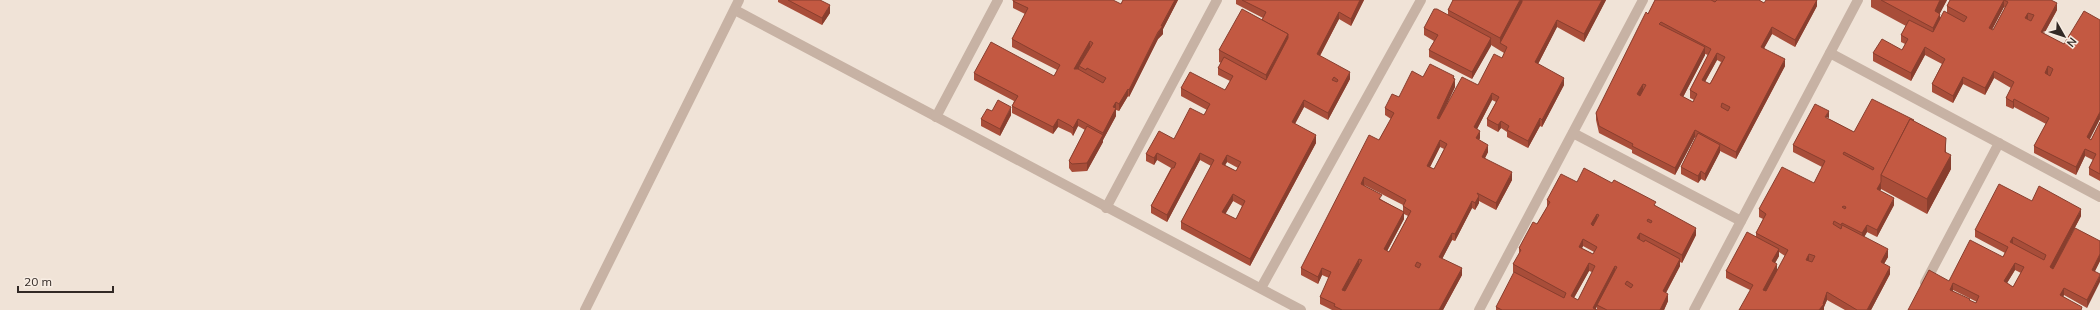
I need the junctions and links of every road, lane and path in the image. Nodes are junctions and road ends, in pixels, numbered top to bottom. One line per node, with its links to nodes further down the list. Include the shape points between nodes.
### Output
1 (739, 0): 7 (street)
2 (998, 0): 9 (street)
3 (1216, 0): 13 (street)
4 (1421, 0): 15 (street)
5 (1643, 0): 10 (street)
6 (1858, 0): 8 (street)
7 (735, 10): 9 (street); 17 (street)
8 (1830, 54): 11 (street); 14 (street)
9 (936, 117): 13 (street)
10 (1573, 133): 14 (street); 19 (street)
11 (1999, 144): 12 (street); 16 (street)
12 (2100, 197)
13 (1106, 208): 15 (street)
14 (1741, 221): 20 (street)
15 (1261, 288): 18 (street)
16 (1922, 289)
17 (585, 310)
18 (1300, 310)
19 (1479, 310)
20 (1694, 310)

